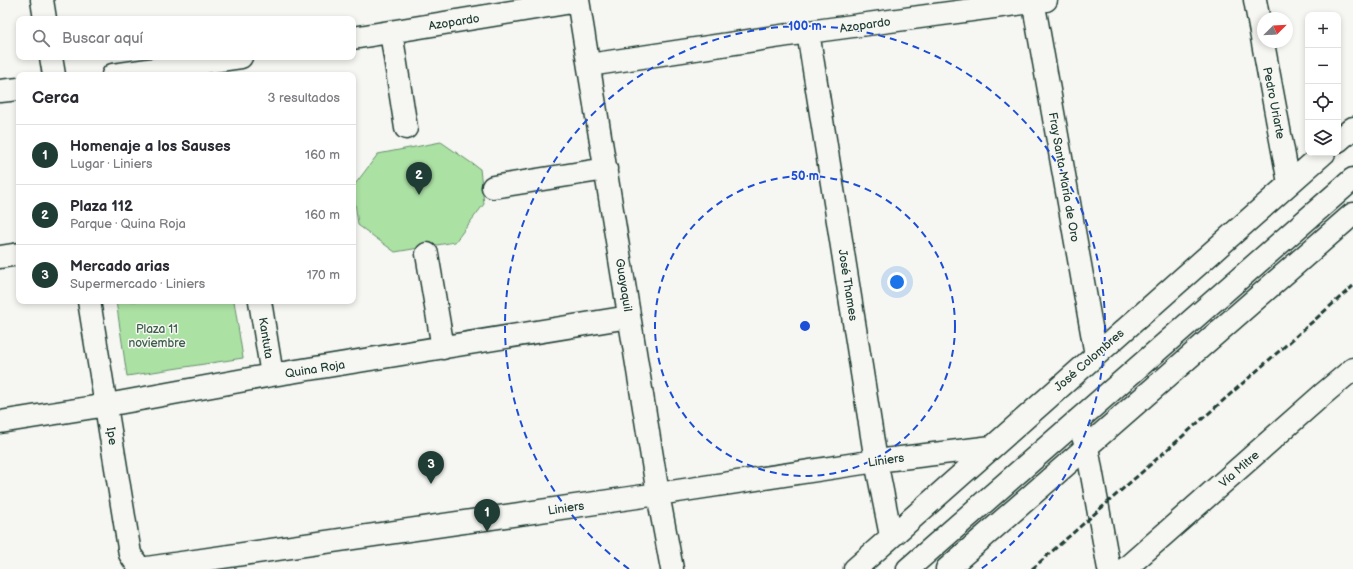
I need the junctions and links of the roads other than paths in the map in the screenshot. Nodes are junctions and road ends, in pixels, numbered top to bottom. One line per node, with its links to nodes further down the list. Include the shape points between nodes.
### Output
1 (42, 0): 5 (street)
2 (578, 0): 6 (street, Azopardo); 11 (street, Guayaquil)
3 (1255, 0): 22 (street, Pedro Uriarte)
4 (1037, 1): 7 (street, Azopardo); 32 (street, Fray Santa María de Oro)
5 (45, 16)
6 (390, 32): 8 (street, Azopardo); 16 (street)
7 (808, 32): 11 (street, Azopardo); 42 (street, José Thames)
8 (356, 38)
9 (52, 60): 12 (street)
10 (229, 64): 13 (street)
11 (588, 65): 20 (street, Guayaquil)
12 (54, 72)
13 (145, 72)
14 (16, 89): 15 (street)
15 (0, 92)
16 (406, 128)
17 (1353, 128): 18 (street)
18 (1341, 138)
19 (1320, 156): 22 (street, José Colombres)
20 (606, 169): 23 (street); 30 (street, Guayaquil)
21 (1353, 179): 38 (street)
22 (1289, 183): 32 (street, José Colombres)
23 (493, 187)
24 (1353, 214): 40 (street)
25 (16, 254): 27 (street)
26 (427, 254): 31 (street)
27 (0, 257)
28 (90, 304): 37 (street, Ipe)
29 (260, 304): 34 (street, Kantuta)
30 (629, 317): 31 (street, Quina Roja); 43 (street, Guayaquil)
31 (443, 348): 34 (street, Quina Roja)
32 (1096, 355): 41 (street, José Colombres)
33 (1353, 369): 36 (street, Vía Mitre)
34 (272, 375): 37 (street, Quina Roja)
35 (1353, 390): 36 (street)
36 (1322, 395): 51 (street, Vía Mitre)
37 (107, 405): 39 (street, Quina Roja); 45 (street, Ipe, via 130,554)
38 (1077, 421): 40 (street); 48 (street)
39 (0, 422)
40 (1087, 446): 49 (street); 50 (street)
41 (992, 447): 42 (street, Liniers); 44 (street, José Colombres)
42 (876, 461): 43 (street, Liniers); 44 (street, José Thames)
43 (658, 494): 45 (street, Liniers); 46 (street, Guayaquil)
44 (891, 536): 47 (street, José Colombres)
45 (140, 569)
46 (672, 569)
47 (855, 569)
48 (908, 569)
49 (947, 569)
50 (1109, 569)
51 (1125, 569)

